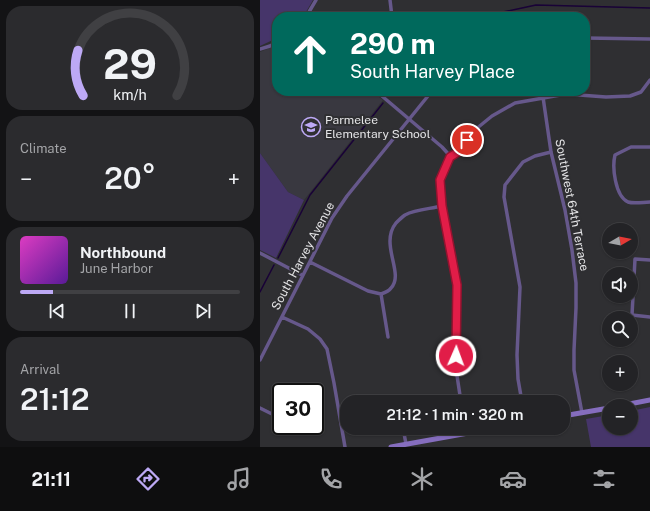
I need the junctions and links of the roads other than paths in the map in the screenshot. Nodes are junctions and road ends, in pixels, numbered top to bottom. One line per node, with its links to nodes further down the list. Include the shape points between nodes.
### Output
1 (316, 0): 3 (street)
2 (390, 0): 4 (street)
3 (309, 12)
4 (391, 12)
5 (590, 38): 6 (street)
6 (650, 39)
7 (272, 45): 8 (street)
8 (260, 49)
9 (650, 80): 10 (street, via 641,92 630,96)
10 (590, 95)
11 (382, 96): 15 (street)
12 (428, 96): 15 (street, South Harvey Avenue)
13 (551, 96): 14 (street)
14 (543, 97): 17 (street, Southwest 64th Terrace); 18 (street, via 515,103 492,116 476,129 458,152)
15 (410, 118): 18 (street); 23 (street, South Harvey Avenue, via 347,196 332,218)
16 (650, 148): 19 (street, via 631,147 615,156 613,164 620,196 628,202)
17 (551, 152): 31 (street, via 523,162 505,185 504,197 520,287 517,355); 36 (street, Southwest 64th Terrace, via 565,210 576,282 574,370)
18 (450, 157): 20 (street, via 440,180)
19 (650, 202)
20 (442, 206): 25 (street, via 405,215 393,227 390,244 395,281 392,288); 30 (street, via 457,285 456,369)
21 (260, 254): 24 (street)
22 (650, 260): 27 (street, via 636,259 632,315)
23 (310, 262): 24 (street, South Harvey Avenue); 25 (street, via 368,291)
24 (302, 275): 26 (street, South Harvey Avenue)
25 (381, 294): 28 (street)
26 (282, 317): 29 (street, South Harvey Avenue); 42 (street, via 308,329 327,349)
27 (650, 317)
28 (388, 337)
29 (260, 360)
30 (459, 395)
31 (521, 395)
32 (650, 400): 33 (main road)
33 (638, 402)
34 (260, 408): 37 (street)
35 (602, 409): 36 (main road)
36 (582, 413): 38 (main road)
37 (272, 414)
38 (570, 415)
39 (404, 435): 41 (street)
40 (448, 435): 41 (main road)
41 (406, 444): 43 (main road)
42 (345, 447)
43 (391, 447)

